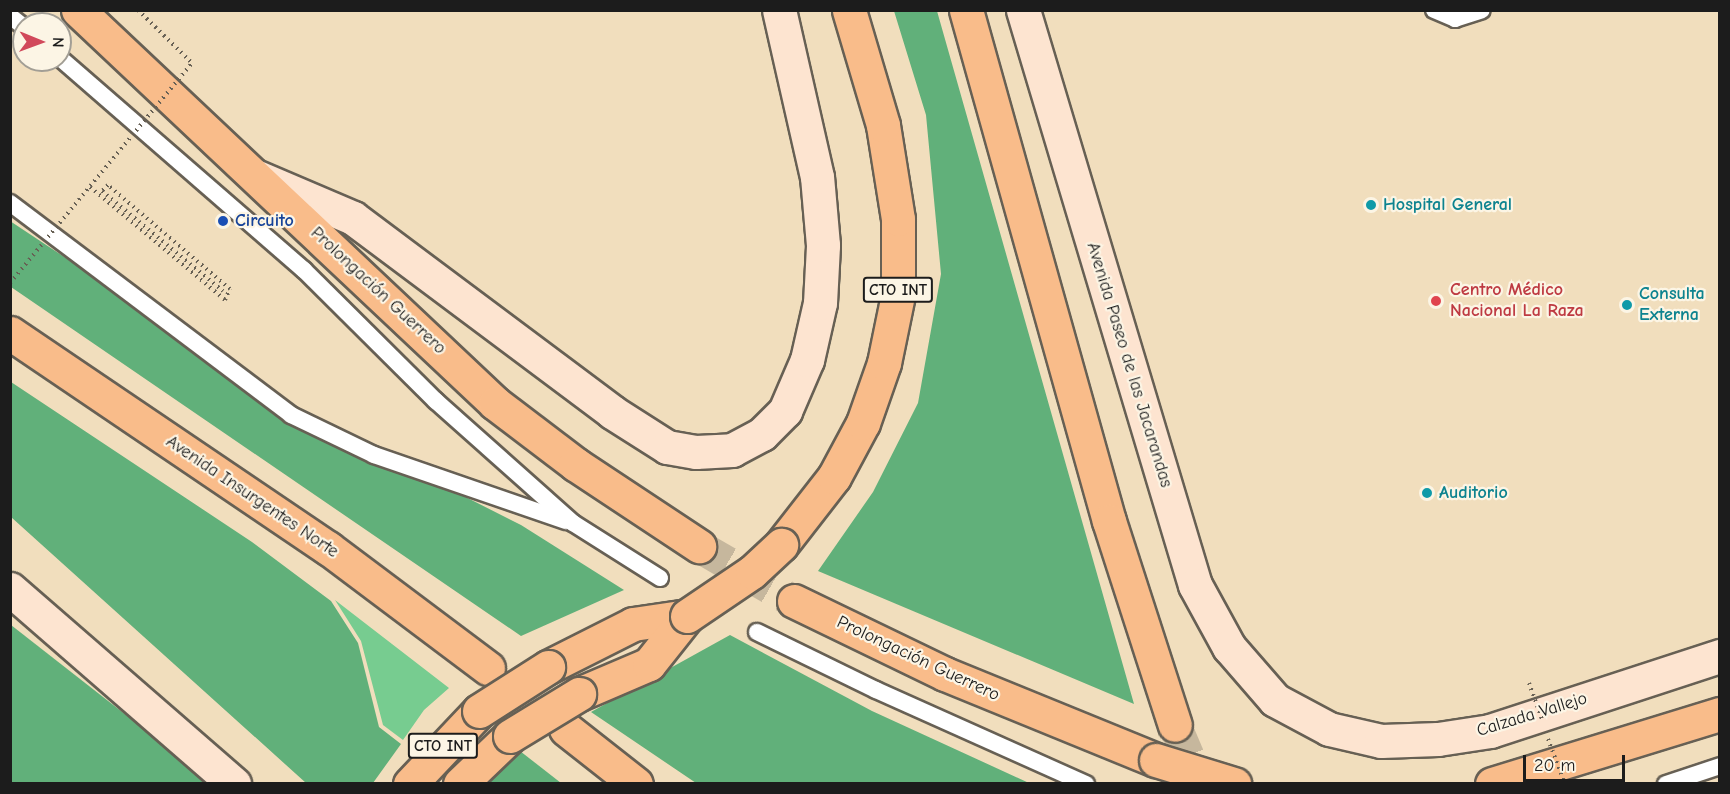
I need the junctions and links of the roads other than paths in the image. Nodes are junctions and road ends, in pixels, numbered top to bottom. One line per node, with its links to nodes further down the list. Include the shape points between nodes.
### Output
1 (78, 10): 9 (main road, Prolongación Guerrero)
2 (779, 10): 9 (main road, via 817,177 823,245 820,303 807,360 785,411 762,434 732,450 696,452 667,447 612,412 353,218)
3 (849, 10): 17 (main road, CTO INT, bridge, via 883,125 898,219 898,295 884,363 863,423 834,477 781,545 752,572)
4 (966, 10): 23 (main road, via 1109,521)
5 (1023, 10): 21 (main road, Avenida Paseo de las Jacarandas, via 1195,585 1229,647)
6 (1434, 10): 7 (lane, via 1455,19)
7 (1482, 10)
8 (72, 68): 12 (lane, via 304,270 436,401)
9 (257, 177): 13 (main road, Prolongación Guerrero, via 495,403 575,464)
10 (10, 203): 12 (lane, via 291,415 374,455)
11 (10, 333): 20 (main road, Avenida Insurgentes Norte, via 328,548)
12 (573, 523): 14 (lane)
13 (699, 546)
14 (660, 578)
15 (10, 589): 26 (main road)
16 (794, 601): 31 (main road, Prolongación Guerrero, bridge, via 945,674 1156,760)
17 (687, 616): 27 (main road, CTO INT, bridge, via 633,624 548,667 479,711); 28 (main road, bridge, via 649,664 579,694 510,736)
18 (757, 632): 30 (lane, via 886,695)
19 (1719, 656): 21 (main road, Calzada Vallejo, via 1490,731 1438,739 1381,741 1329,729)
20 (488, 668)
21 (1275, 700)
22 (1719, 714): 32 (main road)
23 (1175, 724)
24 (566, 729): 29 (main road)
25 (1719, 766): 33 (lane)
26 (234, 783)
27 (410, 783)
28 (460, 783)
29 (636, 783)
30 (1086, 783)
31 (1234, 783)
32 (1492, 783)
33 (1666, 783)

